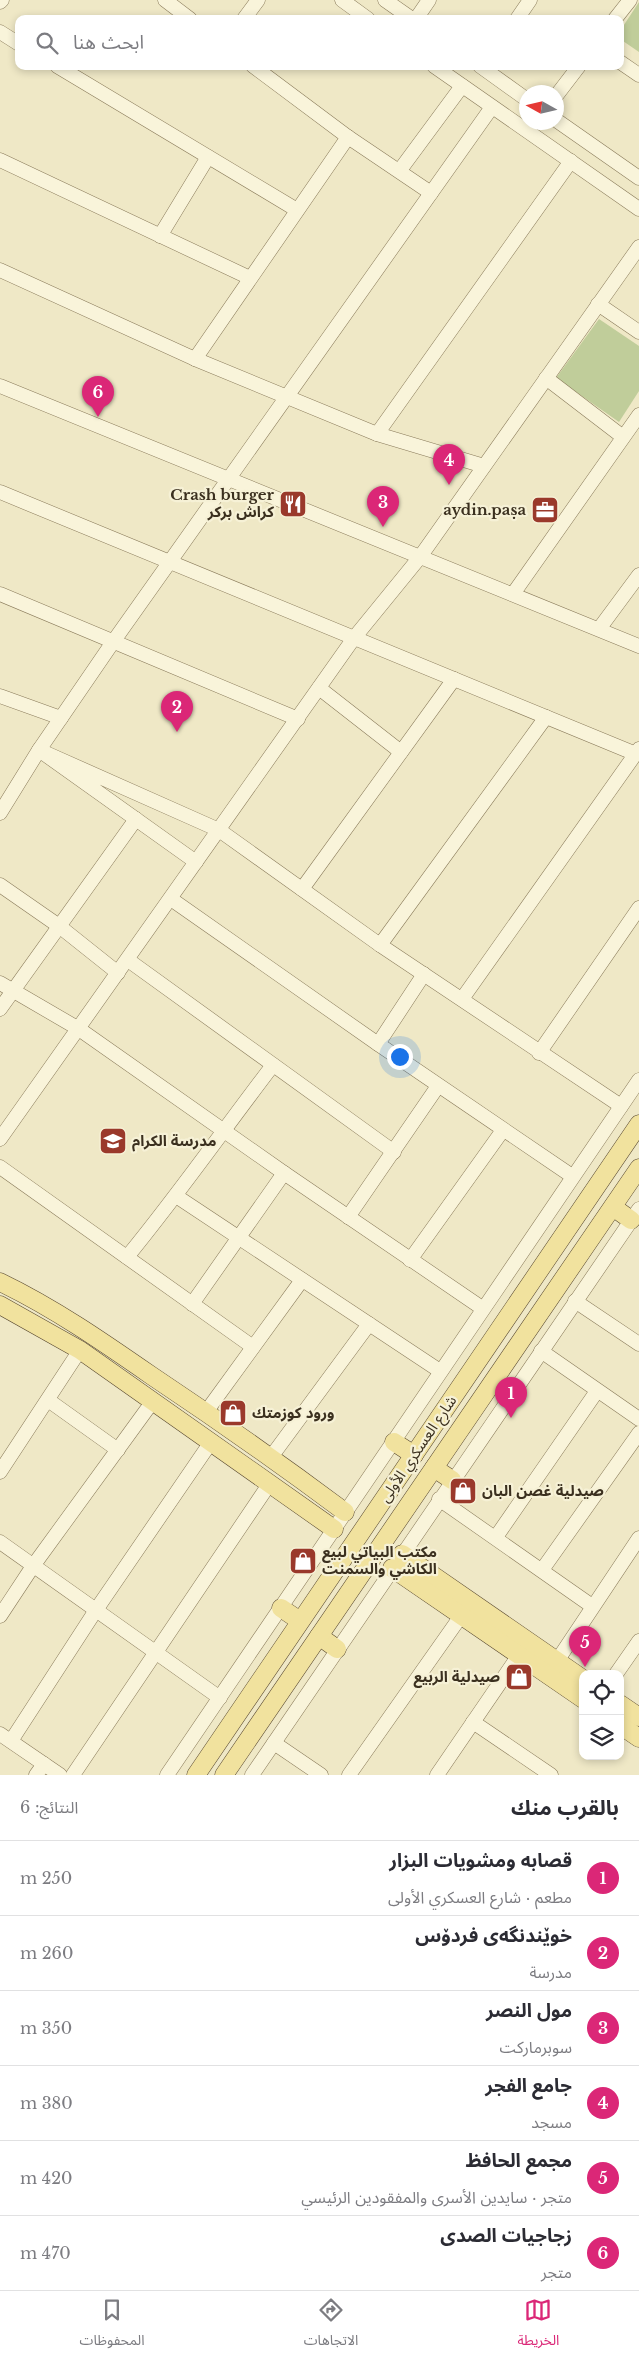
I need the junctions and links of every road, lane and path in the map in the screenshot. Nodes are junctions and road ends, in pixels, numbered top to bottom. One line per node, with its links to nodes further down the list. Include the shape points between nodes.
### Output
1 (165, 0): 8 (street)
2 (258, 0): 9 (street)
3 (342, 0): 10 (street)
4 (385, 0): 11 (street)
5 (429, 0): 12 (street)
6 (530, 0): 13 (street)
7 (630, 0): 14 (street)
8 (185, 15)
9 (247, 15)
10 (363, 15)
11 (406, 15)
12 (419, 15)
13 (520, 15)
14 (618, 15)
15 (0, 32): 16 (street)
16 (15, 41)
17 (624, 65): 23 (street)
18 (63, 70): 30 (street)
19 (259, 70): 29 (street)
20 (439, 70): 24 (street)
21 (487, 70): 26 (street)
22 (576, 70): 25 (street)
23 (639, 75)
24 (462, 86): 27 (street); 33 (street)
25 (564, 86)
26 (519, 94)
27 (492, 107): 32 (street); 35 (street)
28 (564, 126): 34 (street)
29 (348, 137): 33 (street); 37 (street)
30 (208, 157): 37 (street); 38 (street)
31 (0, 160): 38 (street)
32 (571, 161): 36 (street); 49 (street)
33 (400, 170): 35 (street)
34 (639, 178)
35 (431, 193): 47 (street)
36 (639, 209)
37 (297, 210): 41 (street)
38 (160, 236): 41 (street)
39 (639, 246): 42 (street)
40 (0, 270): 44 (street)
41 (250, 278): 44 (street)
42 (598, 304): 43 (street); 45 (street)
43 (639, 332)
44 (195, 359): 47 (street)
45 (546, 378): 50 (street); 51 (street)
46 (0, 386): 52 (street)
47 (288, 397): 49 (street); 52 (street)
48 (639, 415): 50 (street)
49 (378, 434): 51 (street)
50 (623, 437): 58 (street)
51 (484, 466): 54 (street)
52 (228, 479): 54 (street); 55 (street)
53 (0, 492): 55 (street)
54 (420, 557): 58 (street); 60 (street)
55 (171, 562): 60 (street); 61 (street)
56 (639, 574): 59 (street)
57 (0, 594): 61 (street)
58 (512, 594): 59 (street)
59 (599, 629): 62 (street)
60 (354, 638): 63 (street); 64 (street)
61 (114, 642): 67 (street); 68 (street)
62 (639, 646)
63 (454, 679): 66 (street); 71 (street)
64 (319, 688): 68 (street); 71 (street)
65 (0, 696): 67 (street)
66 (546, 717): 70 (street); 81 (street)
67 (61, 718): 69 (street)
68 (298, 719): 74 (street)
69 (39, 750): 72 (street); 73 (street); 74 (street)
70 (637, 751): 87 (street)
71 (401, 752): 77 (street)
72 (0, 813)
73 (136, 819): 75 (street); 80 (street)
74 (218, 830): 75 (street); 77 (street)
75 (196, 862): 78 (street)
76 (0, 885): 80 (street)
77 (302, 889): 81 (street)
78 (170, 899): 82 (street); 90 (street)
79 (639, 908): 91 (street)
80 (59, 926): 83 (street); 86 (street)
81 (380, 945): 84 (street)
82 (128, 960): 83 (street); 92 (street)
83 (118, 973): 89 (street)
84 (424, 974): 87 (street); 90 (street)
85 (0, 983): 86 (street)
86 (13, 991): 88 (street); 89 (street)
87 (462, 999): 91 (street)
88 (0, 1009)
89 (79, 1029): 97 (street); 99 (street)
90 (378, 1044): 94 (street)
91 (539, 1053): 95 (street)
92 (273, 1065): 97 (street); 100 (street)
93 (639, 1080): 95 (street)
94 (438, 1086): 98 (street); 100 (street)
95 (621, 1106): 104 (street)
96 (639, 1124): 133 (main road, شارع العسكري الأولى)
97 (222, 1130): 103 (street); 105 (street)
98 (502, 1130): 104 (street); 111 (street)
99 (0, 1139)
100 (394, 1152): 108 (street)
101 (0, 1167): 110 (street)
102 (639, 1168): 106 (main road, شارع العسكري الأولى)
103 (284, 1173): 108 (street); 109 (street)
104 (572, 1176): 117 (street)
105 (176, 1196): 109 (street); 110 (street)
106 (613, 1207): 107 (main road); 135 (main road, شارع العسكري الأولى)
107 (635, 1215): 114 (street)
108 (348, 1217): 111 (street)
109 (239, 1238): 112 (street); 115 (street)
110 (127, 1257): 115 (street)
111 (410, 1260): 117 (street)
112 (302, 1280): 118 (street); 120 (street)
113 (0, 1282): 127 (main road, via 86,1331)
114 (575, 1301): 119 (street); 122 (street)
115 (192, 1304): 120 (street)
116 (0, 1305): 121 (main road)
117 (482, 1308): 123 (street)
118 (369, 1324): 123 (street); 134 (street)
119 (636, 1337)
120 (253, 1347): 127 (street)
121 (80, 1350): 125 (street); 126 (main road)
122 (541, 1351): 124 (street); 138 (street)
123 (440, 1371): 131 (street)
124 (597, 1391): 128 (street); 145 (street)
125 (48, 1400): 132 (street); 136 (street)
126 (153, 1401): 130 (main road); 132 (street)
127 (206, 1412): 134 (main road)
128 (639, 1419)
129 (639, 1433): 153 (street)
130 (211, 1442): 139 (main road); 156 (street)
131 (394, 1442): 133 (main road); 142 (street)
132 (118, 1450): 152 (street)
133 (414, 1455): 143 (main road, شارع العسكري الأولى)
134 (271, 1457): 137 (main road)
135 (434, 1468): 138 (main road); 147 (main road, شارع العسكري الأولى)
136 (0, 1472)
137 (298, 1477): 140 (main road); 142 (main road)
138 (452, 1480): 141 (street)
139 (270, 1483): 140 (main road); 163 (street)
140 (285, 1494): 144 (main road)
141 (439, 1499): 145 (street); 151 (street)
142 (345, 1512): 144 (street)
143 (365, 1527): 147 (main road); 149 (main road, شارع العسكري الأولى)
144 (334, 1529): 155 (street)
145 (496, 1537): 153 (street)
146 (639, 1538): 154 (street)
147 (384, 1540): 150 (main road, شارع العسكري الأولى)
148 (0, 1542): 152 (street)
149 (352, 1545): 150 (main road); 159 (main road, شارع العسكري الأولى)
150 (372, 1559): 160 (main road, شارع العسكري الأولى)
151 (397, 1561): 158 (main road); 162 (street); 165 (main road)
152 (34, 1566): 156 (street); 157 (street)
153 (542, 1570): 154 (street)
154 (592, 1606): 165 (street)
155 (281, 1608): 159 (main road); 169 (street)
156 (96, 1610): 163 (street); 174 (street)
157 (0, 1616)
158 (461, 1616): 164 (main road); 185 (street)
159 (300, 1621): 181 (main road, شارع العسكري الأولى)
160 (319, 1636): 162 (main road); 182 (main road, شارع العسكري الأولى)
161 (639, 1641): 166 (street)
162 (337, 1648): 176 (street)
163 (156, 1653): 169 (street); 179 (street)
164 (519, 1655): 168 (main road); 172 (street)
165 (557, 1661): 167 (main road)
166 (619, 1670)
167 (579, 1676)
168 (579, 1696)
169 (220, 1698): 180 (street)
170 (624, 1707): 171 (main road)
171 (639, 1717)
172 (474, 1722): 186 (street); 187 (street)
173 (624, 1728): 175 (main road)
174 (5, 1737): 177 (street)
175 (639, 1738)
176 (274, 1743): 183 (street); 184 (street)
177 (40, 1770): 178 (street)
178 (60, 1775)
179 (73, 1775)
180 (168, 1775)
181 (196, 1775)
182 (224, 1775)
183 (252, 1775)
184 (321, 1775)
185 (349, 1775)
186 (437, 1775)
187 (551, 1775)

